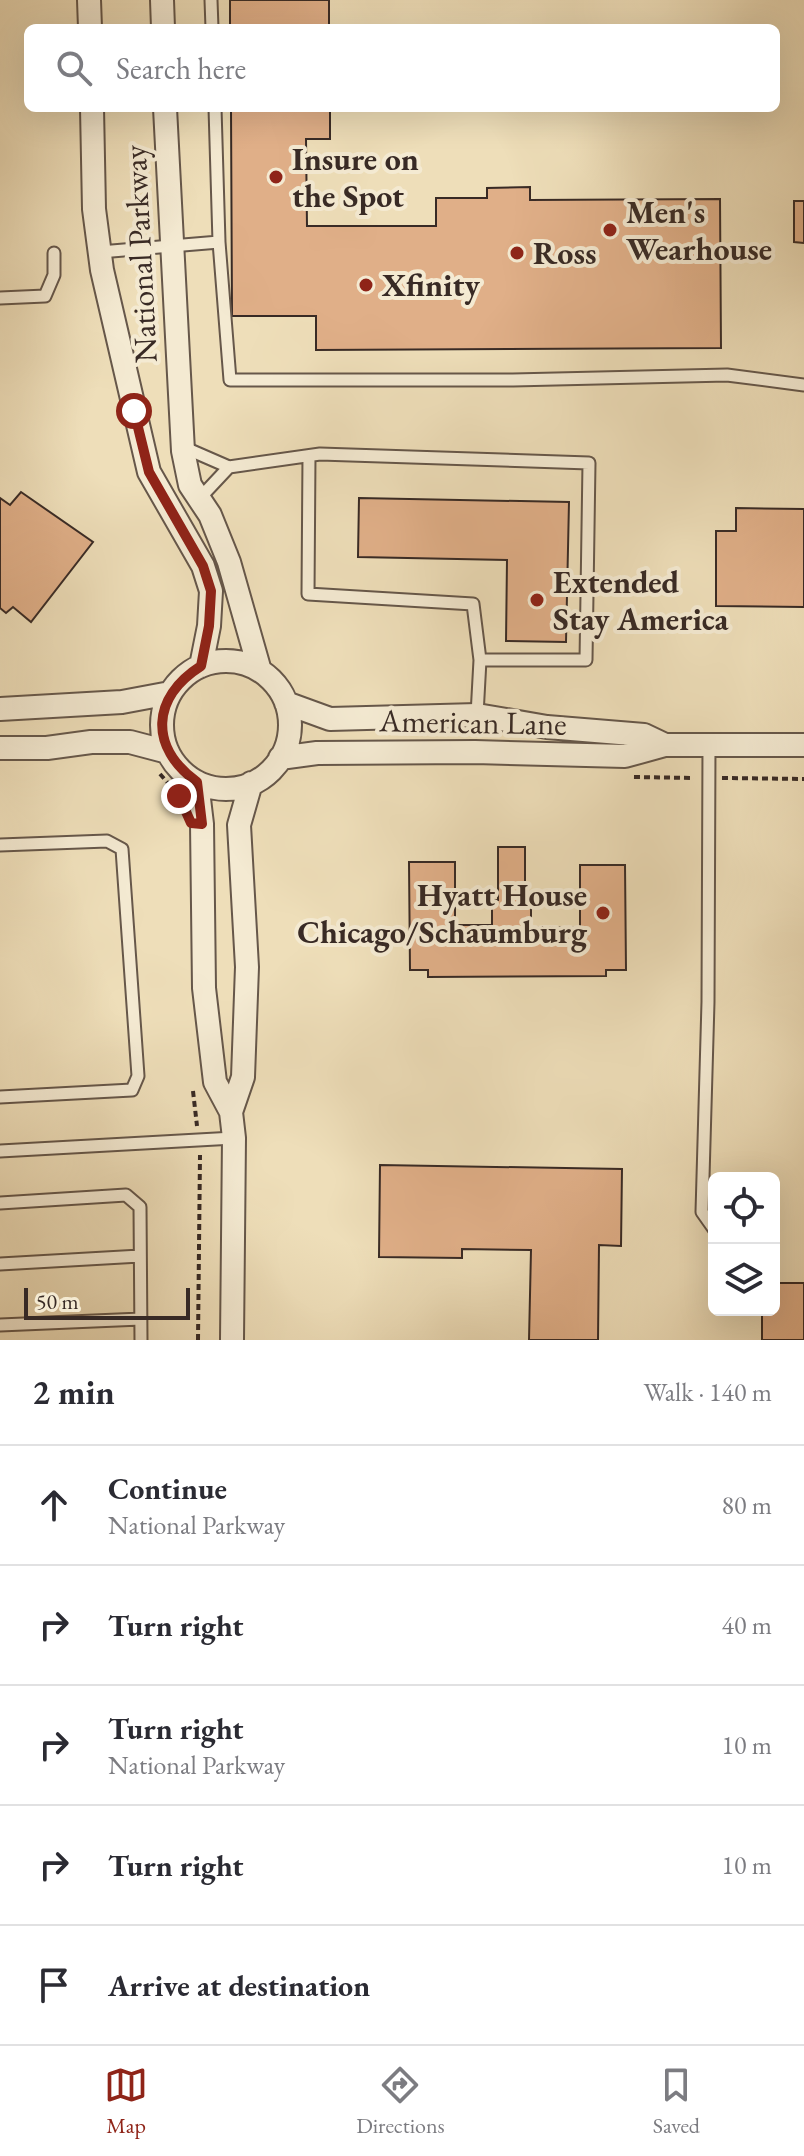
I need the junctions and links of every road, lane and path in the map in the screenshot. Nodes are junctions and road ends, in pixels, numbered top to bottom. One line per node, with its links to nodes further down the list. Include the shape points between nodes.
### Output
1 (89, 0): 4 (street)
2 (162, 0): 5 (street)
3 (211, 0): 6 (lane)
4 (90, 24)
5 (163, 24)
6 (212, 24)
7 (92, 112): 12 (street, National Parkway)
8 (165, 112): 11 (street, National Parkway)
9 (215, 112): 10 (lane)
10 (219, 242): 11 (lane); 15 (lane, via 230,380 727,375)
11 (171, 245): 12 (lane); 16 (street, National Parkway)
12 (100, 252): 21 (street, National Parkway, via 149,472 203,566 211,591)
13 (54, 253): 14 (lane, via 54,275 45,296)
14 (0, 298)
15 (804, 385)
16 (183, 446): 18 (lane); 19 (street, National Parkway, via 190,485)
17 (309, 456): 18 (lane); 20 (lane, via 308,594 473,604); 20 (lane, via 589,463 586,660)
18 (229, 467): 19 (lane)
19 (199, 499): 22 (street, National Parkway, via 229,562)
20 (480, 660): 26 (lane)
21 (201, 666): 22 (street, via 221,661); 23 (street)
22 (260, 671): 24 (street)
23 (170, 693): 25 (street, via 122,702); 32 (street, via 163,712)
24 (286, 703): 26 (street, American Lane, via 330,719); 31 (street, via 290,724)
25 (0, 709)
26 (477, 715): 27 (street, American Lane, via 644,735)
27 (665, 745): 28 (street, American Lane); 31 (street, American Lane, via 625,756 475,752)
28 (709, 745): 29 (street, American Lane); 34 (lane)
29 (804, 745)
30 (0, 748): 32 (street, via 130,742)
31 (280, 758): 36 (street)
32 (162, 760): 37 (path); 37 (street, via 180,770)
33 (631, 777): 34 (path)
34 (709, 778): 35 (path); 44 (lane, via 702,1212)
35 (804, 779)
36 (251, 783): 37 (street); 40 (street, via 239,825 247,967 243,1077)
37 (188, 789): 40 (street, via 202,824 204,988 215,1082)
38 (0, 845): 39 (lane, via 107,841 122,849 138,1076 132,1090)
39 (0, 1097)
40 (231, 1112): 41 (street)
41 (234, 1138): 42 (lane); 50 (street)
42 (0, 1151)
43 (0, 1203): 45 (lane, via 126,1195 140,1207)
44 (708, 1220)
45 (140, 1256): 46 (lane); 47 (lane)
46 (0, 1264)
47 (141, 1319): 48 (lane); 49 (lane)
48 (0, 1325)
49 (141, 1340)
50 (232, 1340)

